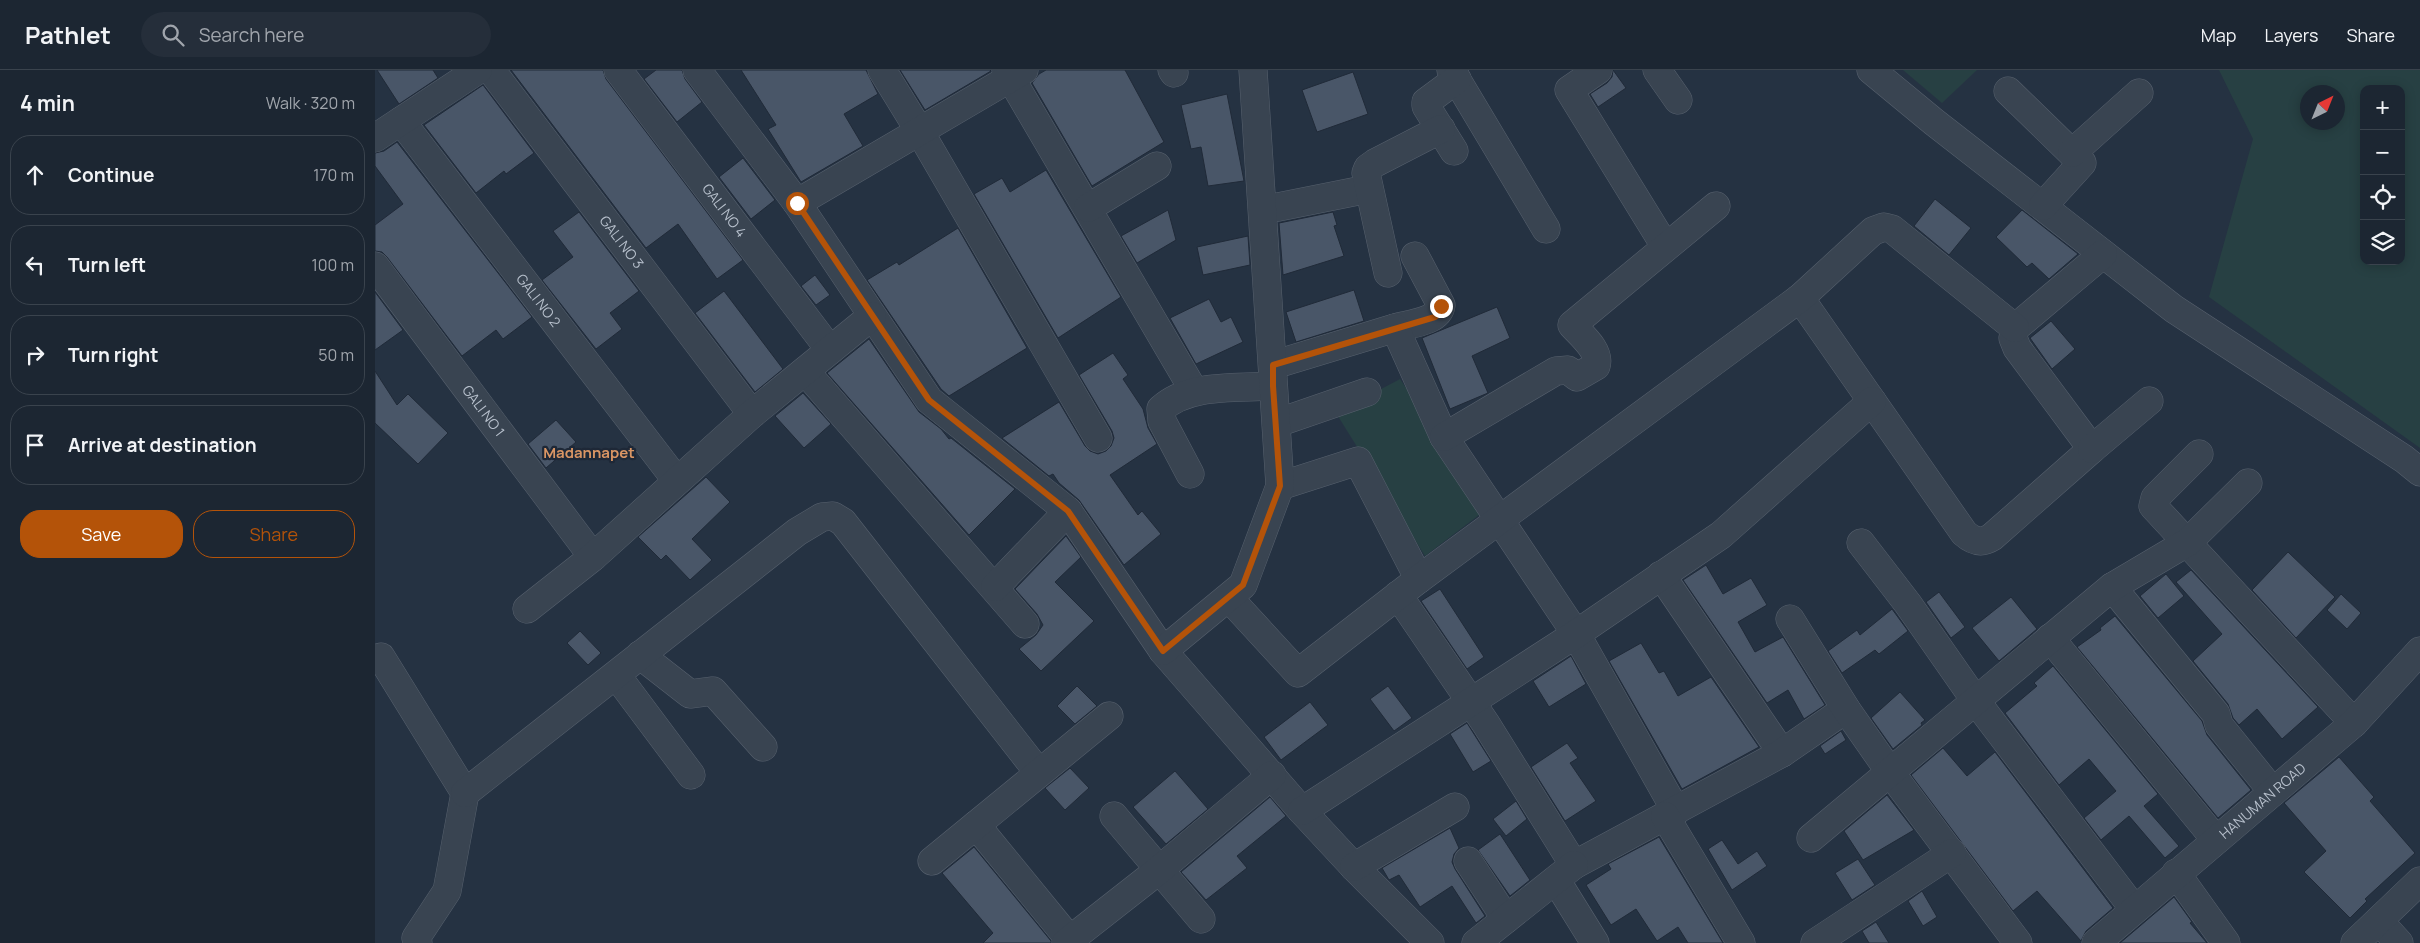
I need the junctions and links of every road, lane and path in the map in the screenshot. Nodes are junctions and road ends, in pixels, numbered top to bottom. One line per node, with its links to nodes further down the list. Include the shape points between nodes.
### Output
1 (479, 70): 15 (street)
2 (491, 70): 43 (street, GALI NO 3)
3 (618, 70): 36 (street, GALI NO 4)
4 (697, 70): 21 (street)
5 (881, 70): 16 (street)
6 (1253, 70): 25 (street)
7 (1598, 70): 27 (street, via 1569,90)
8 (1657, 70): 14 (street)
9 (1871, 70): 23 (street)
10 (1013, 73): 16 (street); 24 (street)
11 (1454, 74): 20 (street, via 1426,102 1448,140 1368,168); 26 (street)
12 (2007, 91): 18 (street)
13 (2139, 92): 18 (street)
14 (1679, 100)
15 (401, 121): 17 (street); 51 (street, GALI NO 2)
16 (920, 132): 21 (street); 46 (street)
17 (375, 138)
18 (2072, 153): 23 (street, via 2082,163)
19 (1157, 166): 24 (street)
20 (1368, 189): 25 (street); 31 (street)
21 (797, 203): 33 (street)
22 (1716, 206): 27 (street)
23 (2043, 206): 28 (street)
24 (1088, 208): 39 (street)
25 (1263, 210): 38 (street)
26 (1546, 230)
27 (1665, 246): 45 (street, via 1572,325 1596,353 1596,366 1577,377 1568,370 1556,371)
28 (2103, 254): 35 (street); 49 (street, via 2174,308)
29 (1415, 256): 34 (street, via 1441,311 1435,317)
30 (375, 266): 58 (street, GALI NO 1)
31 (1388, 273)
32 (1800, 298): 35 (street, via 1873,231 1884,227 1892,229); 41 (street); 55 (street)
33 (872, 316): 36 (street); 54 (street, via 929,400)
34 (1395, 328): 38 (street); 45 (street)
35 (2015, 328): 47 (street, via 2013,338 2017,348)
36 (830, 350): 37 (street)
37 (805, 371): 43 (street); 61 (street)
38 (1273, 376): 39 (street); 44 (street)
39 (1194, 391): 50 (street, via 1172,400 1161,409 1162,421)
40 (1367, 392): 44 (street)
41 (1873, 401): 47 (street, via 1964,533 1978,542 1992,537); 59 (street, via 1721,535)
42 (2149, 401): 47 (street)
43 (752, 414): 51 (street)
44 (1277, 423): 53 (street)
45 (1444, 437): 55 (street)
46 (1098, 438)
47 (2092, 449)
48 (2199, 454): 56 (street, via 2152,503)
49 (2420, 472)
50 (1190, 474)
51 (677, 481): 58 (street)
52 (2248, 483): 56 (street)
53 (1280, 486): 60 (street, via 1358,461); 64 (street, via 1243,585)
54 (1068, 511): 61 (street); 70 (street)
55 (1499, 520): 60 (street); 68 (street)
56 (2188, 542): 62 (street); 79 (street)
57 (1861, 543): 75 (street)
58 (593, 557): 65 (street)
59 (1661, 575): 68 (street); 81 (street)
60 (1419, 578): 63 (street)
61 (995, 587): 67 (street)
62 (2112, 587): 69 (street); 86 (street, via 2216,714 2219,725)
63 (1398, 595): 64 (street, via 1298,673); 76 (street)
64 (1229, 598): 70 (street)
65 (527, 609)
66 (1790, 619): 77 (street)
67 (1025, 624)
68 (1576, 634): 76 (street); 90 (street)
69 (2050, 638): 75 (street); 94 (street)
70 (1163, 651): 85 (street, via 1235,737)
71 (2420, 652): 79 (street, HANUMAN ROAD)
72 (377, 655): 87 (street)
73 (640, 655): 74 (street); 80 (street, via 690,694 713,691); 83 (street, via 797,532 822,517 833,516 843,522)
74 (617, 676): 84 (street); 87 (street)
75 (1975, 700): 82 (street); 103 (street)
76 (1471, 702): 89 (street); 100 (street)
77 (1846, 710): 81 (street); 82 (street)
78 (1109, 716): 83 (street)
79 (2354, 723): 86 (street, HANUMAN ROAD)
80 (763, 747)
81 (1782, 753): 90 (street)
82 (1889, 772): 93 (street); 95 (street)
83 (1039, 773): 92 (street)
84 (691, 775)
85 (1272, 775): 89 (street); 99 (street)
86 (2273, 792): 94 (street, HANUMAN ROAD)
87 (465, 793): 109 (street, via 447,891)
88 (1455, 807): 98 (street)
89 (1302, 811): 98 (street)
90 (1670, 813): 100 (street); 113 (street)
91 (1114, 816): 99 (street)
92 (976, 824): 96 (street); 110 (street)
93 (1811, 838)
94 (2216, 840): 101 (street, HANUMAN ROAD)
95 (1952, 853): 108 (street); 114 (street)
96 (932, 861)
97 (1468, 861): 105 (street)
98 (1354, 867): 107 (street)
99 (1159, 870): 104 (street); 110 (street)
100 (1565, 872): 105 (street); 112 (street)
101 (2176, 873): 103 (street, HANUMAN ROAD); 116 (street)
102 (2420, 881): 106 (street)
103 (2134, 909): 115 (street, HANUMAN ROAD)
104 (1201, 919)
105 (1505, 919): 111 (street)
106 (2379, 921): 117 (street); 118 (street)
107 (1414, 937)
108 (2005, 939)
109 (410, 941)
110 (1068, 941)
111 (1475, 943)
112 (1595, 943)
113 (1741, 943)
114 (1815, 943)
115 (2096, 943)
116 (2225, 943)
117 (2355, 943)
118 (2399, 943)

